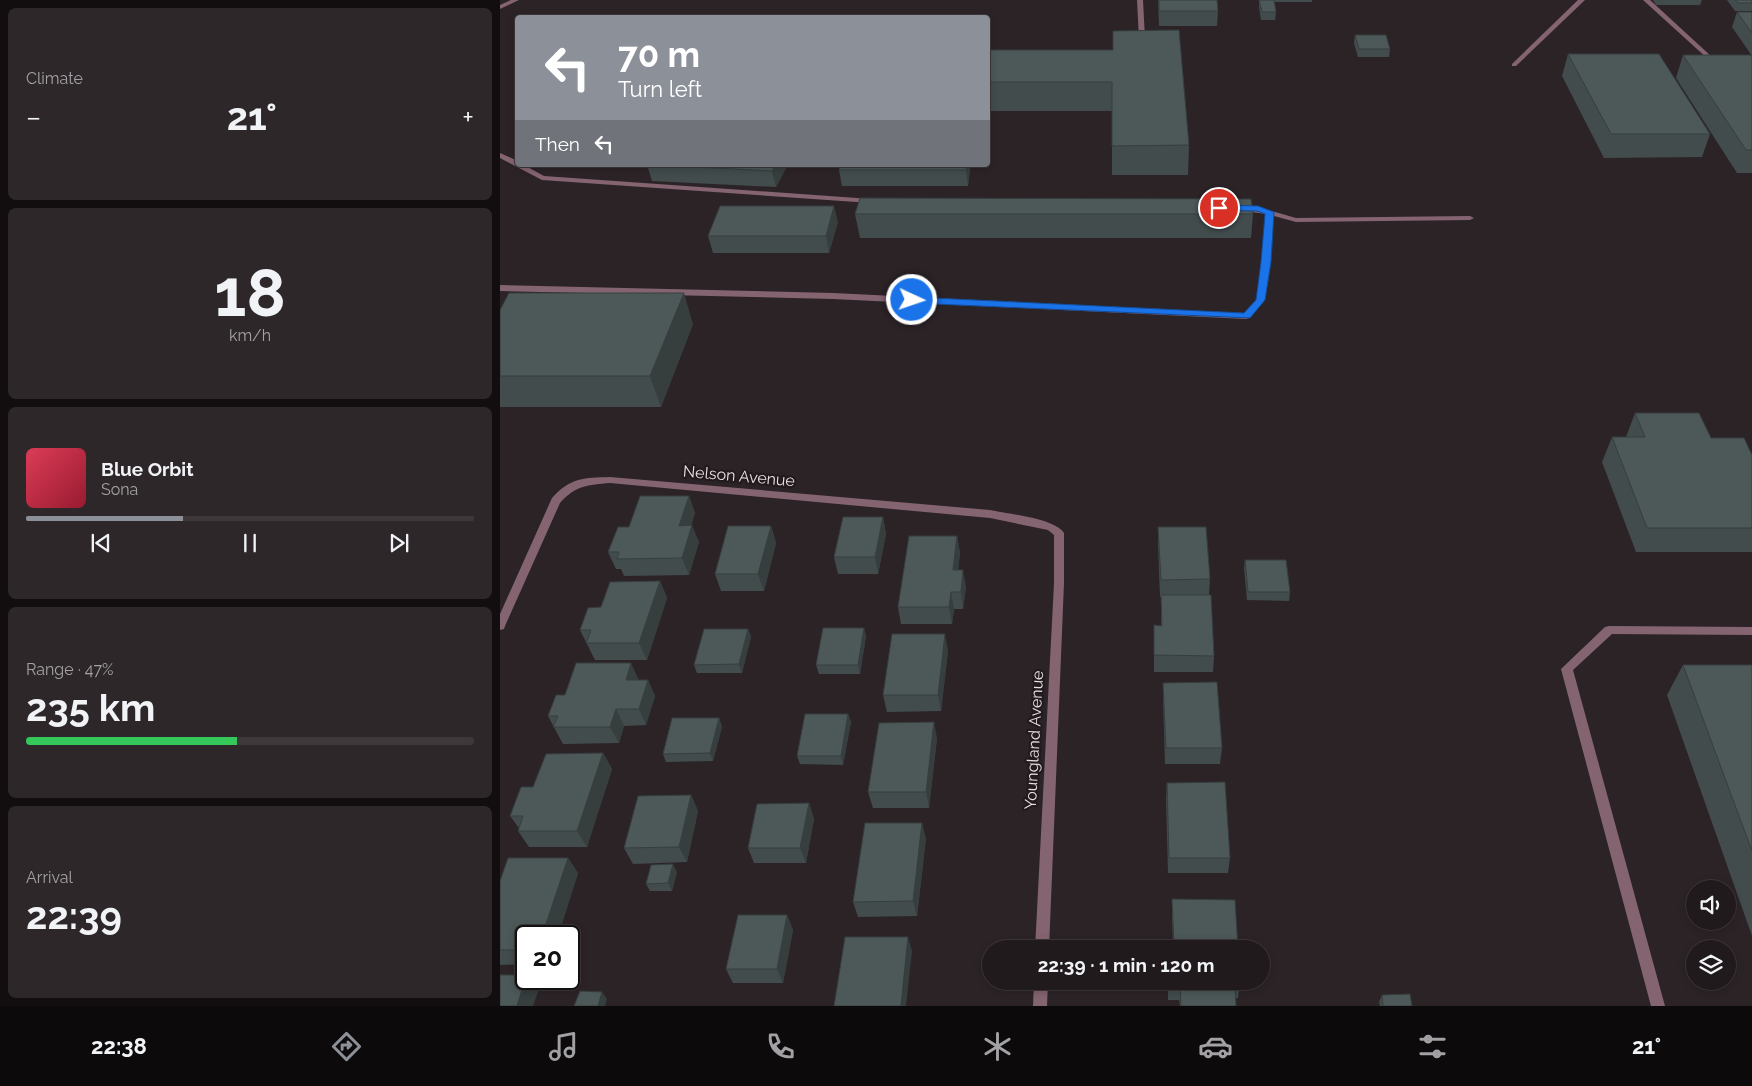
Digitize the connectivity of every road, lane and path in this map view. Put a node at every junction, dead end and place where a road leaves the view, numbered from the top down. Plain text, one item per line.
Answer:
1 (516, 0) edge
2 (1140, 0) edge
3 (1582, 0) edge
4 (1646, 0) edge
5 (500, 7) edge
6 (1142, 39) edge
7 (1710, 58) edge
8 (1514, 65) dead end
9 (500, 155) edge
10 (515, 163) edge
11 (522, 167) edge
12 (885, 201) edge
13 (1228, 208) edge
14 (1270, 212) junction
15 (1470, 218) dead end
16 (500, 288) edge
17 (1059, 533) joint
18 (500, 626) edge
19 (1752, 631) edge
20 (1042, 940) edge
21 (1041, 990) edge
22 (1040, 1006) edge
23 (1658, 1006) edge

1 - 5 street
2 - 6 street
3 - 8 street
4 - 7 street
9 - 10 street
11 - 12 street
13 - 14 street
14 - 15 street
14 - 16 street
17 - 18 street, Nelson Avenue
17 - 20 street, Youngland Avenue
19 - 23 street
21 - 22 street

